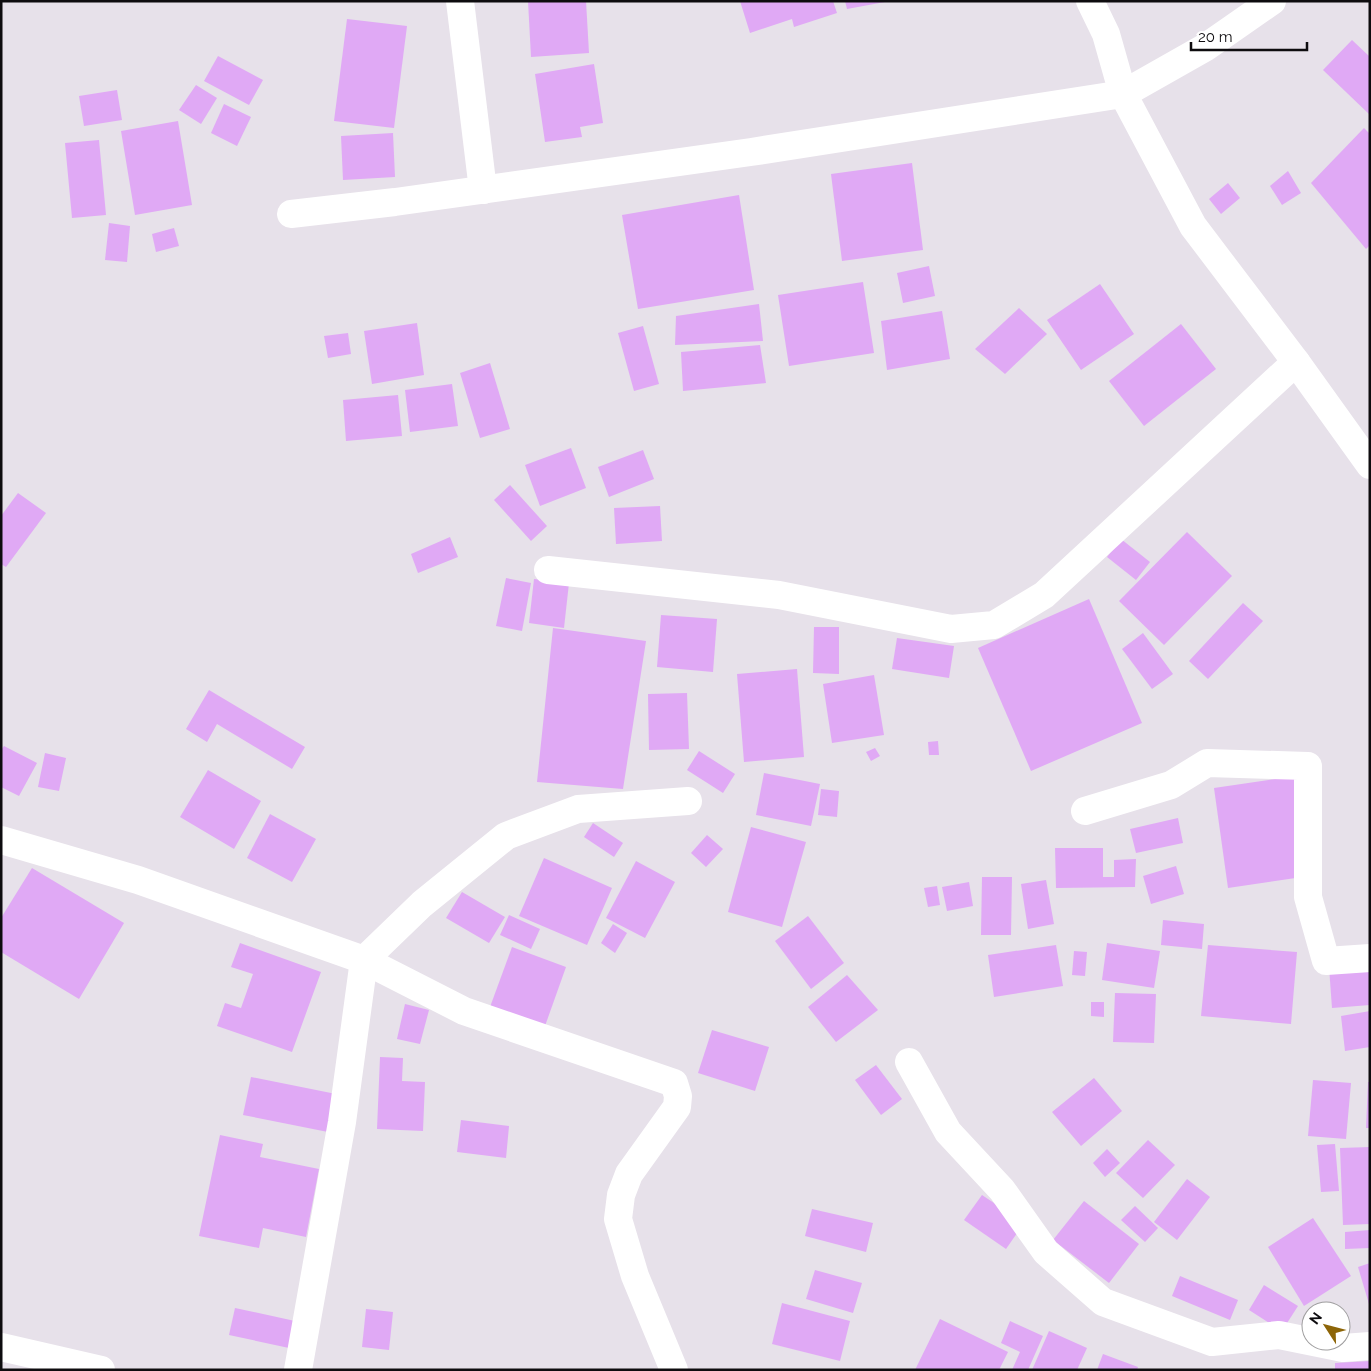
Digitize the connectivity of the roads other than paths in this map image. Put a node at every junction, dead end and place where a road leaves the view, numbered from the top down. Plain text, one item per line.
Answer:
1 (460, 1) edge
2 (1090, 1) edge
3 (1272, 1) edge
4 (1123, 94) junction
5 (483, 190) junction
6 (292, 214) dead end
7 (1296, 362) junction
8 (1370, 464) edge
9 (548, 570) dead end
10 (688, 801) dead end
11 (1085, 812) dead end
12 (1, 840) edge
13 (1370, 958) edge
14 (364, 960) junction
15 (910, 1062) dead end
16 (1370, 1346) edge
17 (1, 1347) edge
18 (101, 1370) edge
19 (298, 1370) edge
20 (674, 1370) edge

1 - 5 street
2 - 4 street
3 - 4 street
4 - 5 street
4 - 7 street
5 - 6 street
7 - 8 street
7 - 9 street
10 - 14 street
11 - 13 street
12 - 14 street
14 - 19 street
14 - 20 street
15 - 16 street
17 - 18 street

